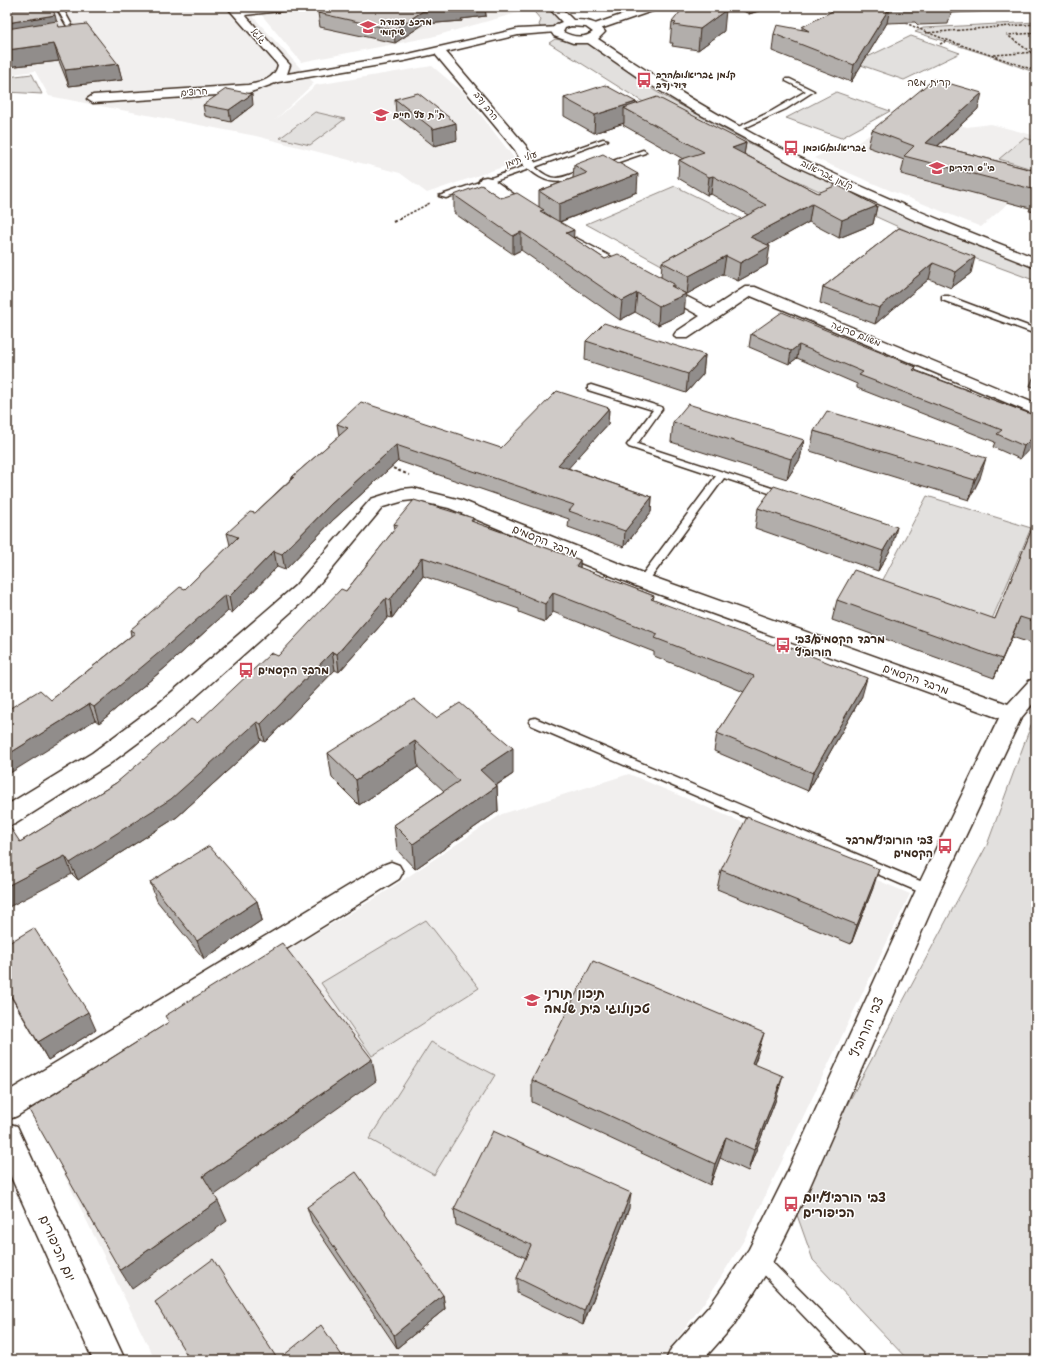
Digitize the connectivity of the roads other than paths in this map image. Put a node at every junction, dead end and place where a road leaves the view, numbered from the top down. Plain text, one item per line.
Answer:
1 (59, 7) edge
2 (289, 7) edge
3 (554, 7) edge
4 (654, 7) edge
5 (235, 10) edge
6 (570, 24) junction
7 (557, 29) junction
8 (592, 33) junction
9 (54, 35) edge
10 (438, 50) junction
11 (276, 79) junction
12 (788, 80) dead end
13 (93, 100) dead end
14 (736, 130) junction
15 (605, 140) dead end
16 (643, 152) dead end
17 (530, 166) junction
18 (486, 181) junction
19 (443, 196) road end
20 (540, 219) edge
21 (566, 235) edge
22 (1036, 262) edge
23 (945, 298) dead end
24 (712, 316) junction
25 (1036, 332) edge
26 (682, 335) dead end
27 (591, 388) dead end
28 (1036, 410) edge
29 (722, 474) junction
30 (795, 498) edge
31 (643, 581) junction
32 (1036, 686) edge
33 (1012, 714) junction
34 (535, 722) dead end
35 (7, 817) edge
36 (391, 872) dead end
37 (928, 890) junction
38 (7, 1107) edge
39 (7, 1136) edge
40 (760, 1259) junction
41 (109, 1360) edge
42 (682, 1360) edge
43 (857, 1360) edge

1 - 9 lane
2 - 5 street
3 - 6 street
4 - 8 street
5 - 11 street, גלגל
6 - 7 street
6 - 8 street
7 - 8 street
7 - 10 street, חרוצים
8 - 14 street, קלמן גבריאלוב
10 - 11 street, חרוצים
10 - 17 street, הרב נדב
11 - 13 street, חרוצים
12 - 14 lane
14 - 22 street, קלמן גבריאלוב
15 - 17 lane, עולי תימן
16 - 17 lane
17 - 18 lane, עולי תימן
18 - 19 lane, עולי תימן
18 - 20 street
21 - 24 street
23 - 25 lane
24 - 26 street, משולם סרנגה
24 - 28 street, משולם סרנגה
27 - 29 lane
29 - 30 lane
29 - 31 lane
31 - 33 street, מרבד הקסמים
31 - 35 street, מרבד הקסמים
32 - 33 street, צבי הורוביץ
33 - 37 street, צבי הורוביץ
34 - 37 lane
36 - 38 street
37 - 40 street, צבי הורוביץ
39 - 41 street, יום הכיפורים
40 - 42 street, צבי הורוביץ
40 - 43 lane

